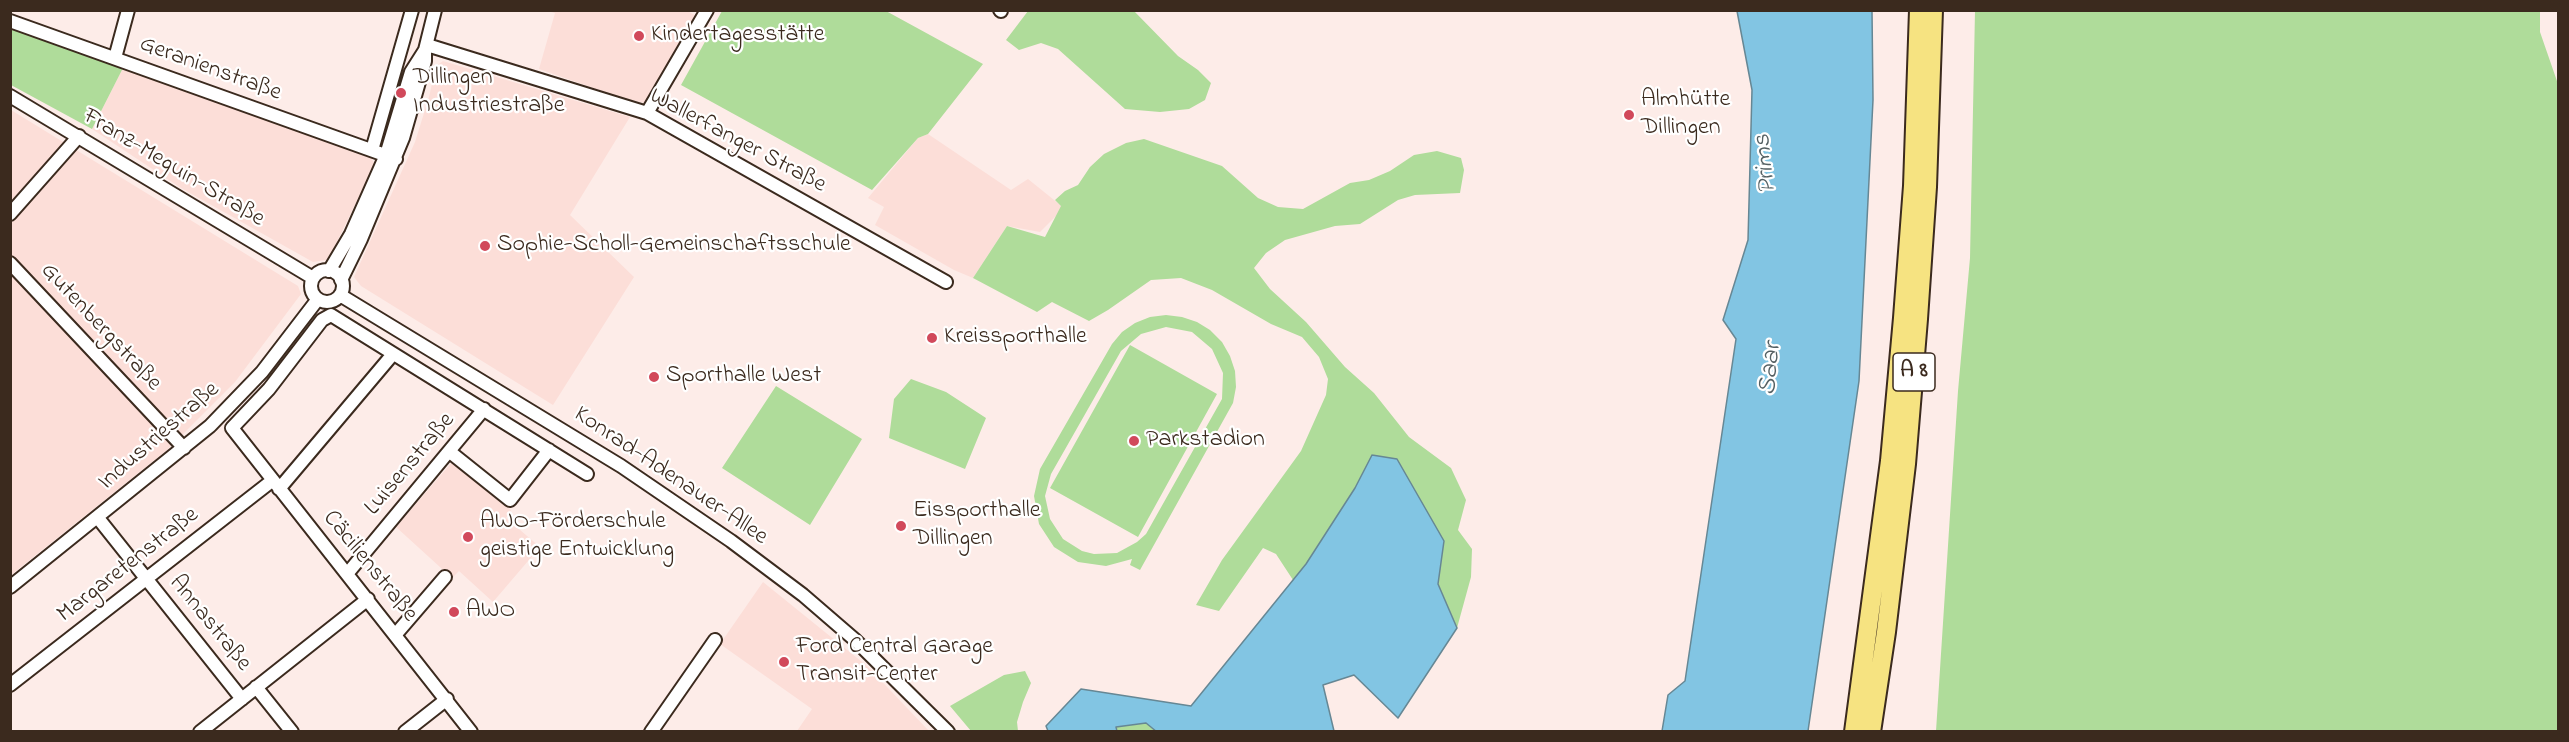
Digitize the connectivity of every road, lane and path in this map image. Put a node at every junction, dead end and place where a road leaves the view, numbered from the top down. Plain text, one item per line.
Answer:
1 (128, 10) edge
2 (412, 10) edge
3 (435, 10) edge
4 (707, 10) edge
5 (1919, 10) edge
6 (1933, 10) edge
7 (10, 21) edge
8 (426, 47) junction
9 (115, 58) junction
10 (10, 96) edge
11 (647, 113) junction
12 (79, 136) junction
13 (372, 150) junction
14 (391, 157) junction
15 (10, 214) edge
16 (10, 263) edge
17 (329, 271) junction
18 (313, 278) junction
19 (341, 280) junction
20 (946, 282) dead end
21 (340, 295) junction
22 (318, 299) junction
23 (393, 354) junction
24 (484, 409) junction
25 (184, 448) junction
26 (549, 450) junction
27 (450, 452) junction
28 (587, 474) dead end
29 (276, 484) junction
30 (98, 518) junction
31 (347, 574) junction
32 (445, 577) dead end
33 (146, 579) junction
34 (10, 587) edge
35 (368, 599) junction
36 (396, 634) junction
37 (715, 640) dead end
38 (10, 685) edge
39 (256, 687) junction
40 (242, 699) junction
41 (447, 699) junction
42 (204, 731) edge
43 (292, 732) edge
44 (405, 732) edge
45 (471, 732) edge
46 (651, 732) edge
47 (948, 732) edge
48 (1854, 732) edge
49 (1871, 732) edge

1 - 9 street
2 - 13 street
3 - 8 street
4 - 11 street
5 - 48 highway, A 8
6 - 49 highway, A 8
7 - 9 street, Geranienstraße
8 - 11 street, Wallerfanger Straße
8 - 14 street
9 - 13 street, Geranienstraße
10 - 12 street, Franz-Meguin-Straße
11 - 20 street, Wallerfanger Straße
12 - 15 street
12 - 18 street, Franz-Meguin-Straße
13 - 14 street, Geranienstraße
14 - 17 street
14 - 19 street
16 - 25 street, Gutenbergstraße
17 - 18 street
17 - 19 street
18 - 22 street
19 - 21 street
21 - 22 street
21 - 47 street, Konrad-Adenauer-Allee
22 - 25 street, Industriestraße
23 - 24 street
23 - 29 street, Margaretenstraße
23 - 29 street, Cäcilienstraße
24 - 26 street
24 - 27 street, Luisenstraße
25 - 30 street, Industriestraße
26 - 27 street
26 - 28 street
27 - 31 street, Luisenstraße
29 - 31 street, Cäcilienstraße
29 - 33 street, Margaretenstraße
30 - 33 street, Annastraße
30 - 34 street, Industriestraße
31 - 35 street, Cäcilienstraße
32 - 36 street
33 - 38 street, Margaretenstraße
33 - 40 street, Annastraße
35 - 36 street, Cäcilienstraße
35 - 39 street
36 - 41 street, Cäcilienstraße
37 - 46 street
39 - 40 street
39 - 43 street, Annastraße
40 - 42 street
41 - 44 street
41 - 45 street, Cäcilienstraße

